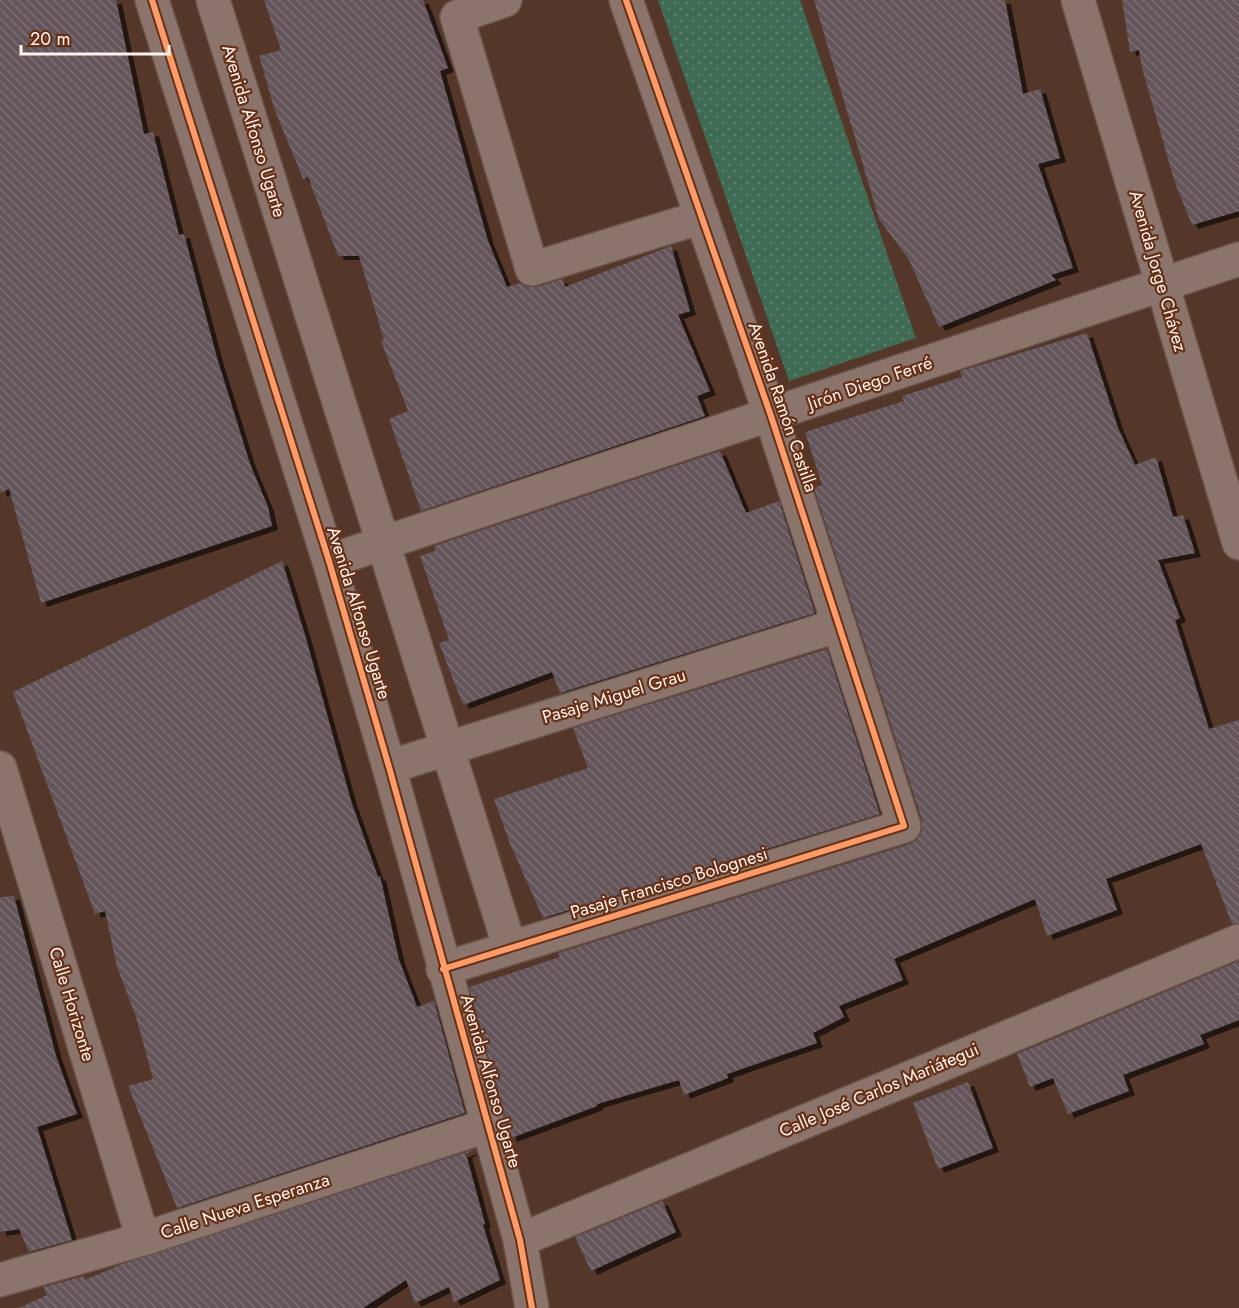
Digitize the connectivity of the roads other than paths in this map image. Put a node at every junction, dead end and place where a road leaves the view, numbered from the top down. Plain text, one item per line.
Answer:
1 (152, 0) edge
2 (213, 0) edge
3 (505, 0) edge
4 (626, 0) edge
5 (1078, 0) edge
6 (702, 217) junction
7 (1239, 259) edge
8 (1162, 284) junction
9 (771, 416) junction
10 (382, 543) junction
11 (1239, 543) edge
12 (329, 561) junction
13 (839, 625) junction
14 (447, 748) junction
15 (389, 767) junction
16 (0, 768) edge
17 (904, 826) joint
18 (1239, 941) edge
19 (510, 948) junction
20 (443, 969) junction
21 (489, 1125) junction
22 (143, 1239) junction
23 (520, 1240) junction
24 (0, 1280) edge
25 (532, 1308) edge

1 - 12 street, Avenida Alfonso Ugarte
2 - 10 street, Avenida Alfonso Ugarte
3 - 6 street
4 - 6 street, Avenida Ramón Castilla
5 - 8 street, Avenida Jorge Chávez
6 - 9 street, Avenida Ramón Castilla
7 - 8 street, Jirón Diego Ferré
8 - 9 street, Jirón Diego Ferré
8 - 11 street, Avenida Jorge Chávez
9 - 10 street, Jirón Diego Ferré
9 - 13 street, Avenida Ramón Castilla
10 - 12 street, Jirón Diego Ferré
10 - 14 street, Avenida Alfonso Ugarte
12 - 15 street, Avenida Alfonso Ugarte
13 - 14 street, Pasaje Miguel Grau
13 - 17 street, Avenida Ramón Castilla
14 - 15 street, Pasaje Miguel Grau
14 - 19 street, Avenida Alfonso Ugarte
15 - 20 street, Avenida Alfonso Ugarte
16 - 22 street, Calle Horizonte
17 - 19 street, Pasaje Francisco Bolognesi
18 - 23 street, Calle José Carlos Mariátegui
19 - 20 street, Pasaje Francisco Bolognesi
20 - 21 street, Avenida Alfonso Ugarte
21 - 22 street, Calle Nueva Esperanza
21 - 23 street, Avenida Alfonso Ugarte
22 - 24 street, Calle Nueva Esperanza
23 - 25 street, Avenida Alfonso Ugarte

